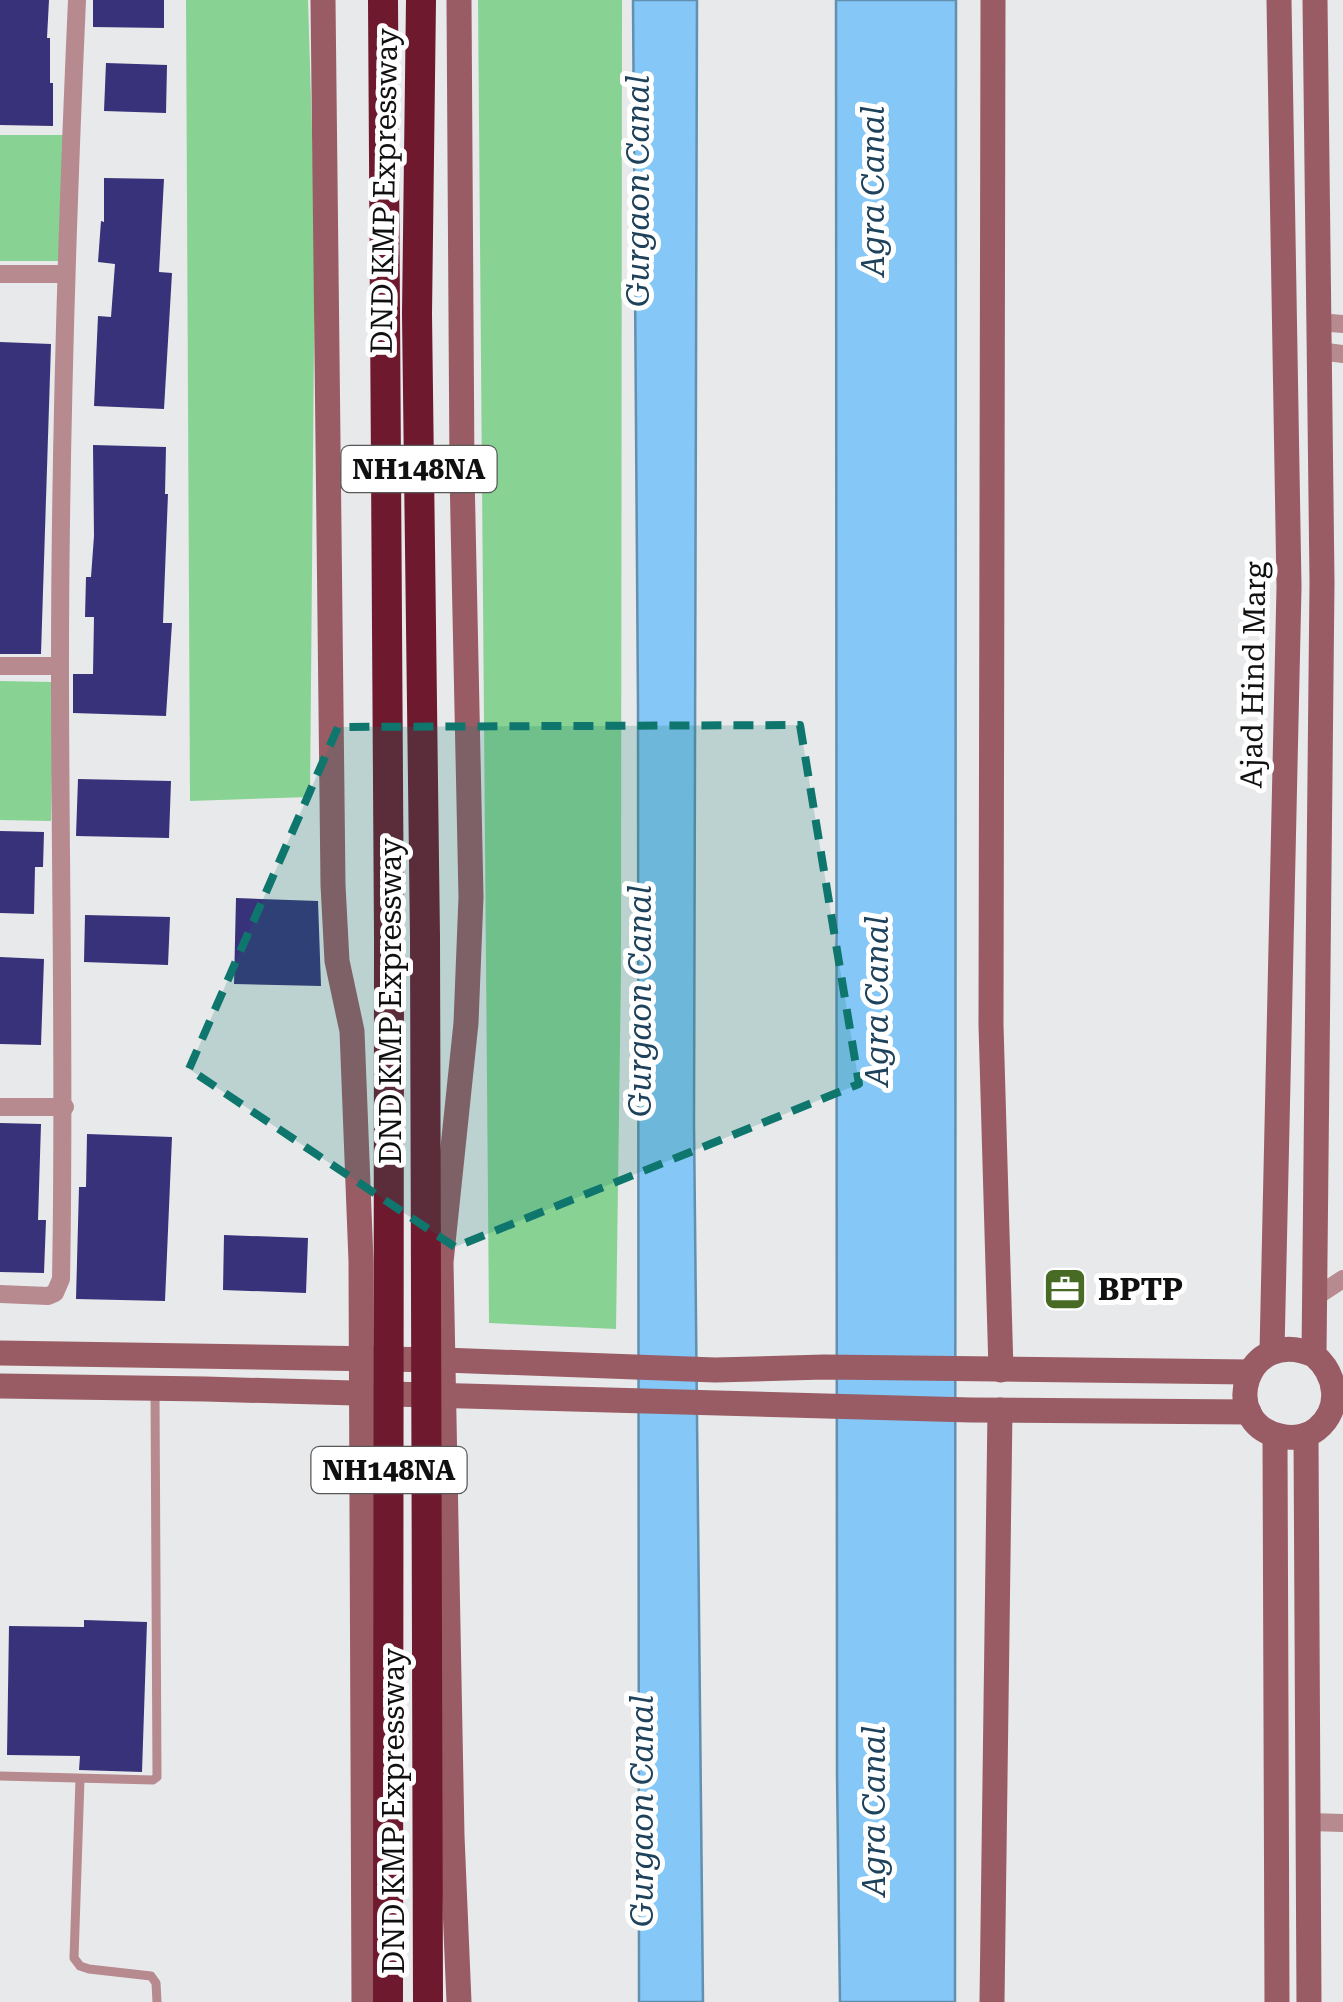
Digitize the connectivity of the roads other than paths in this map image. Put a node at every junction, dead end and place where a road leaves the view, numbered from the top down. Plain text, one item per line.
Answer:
1 (76, 0) edge
2 (323, 0) edge
3 (382, 0) edge
4 (421, 0) edge
5 (459, 0) edge
6 (993, 0) edge
7 (1279, 0) edge
8 (1316, 0) edge
9 (0, 274) edge
10 (65, 274) junction
11 (1331, 323) edge
12 (1331, 352) edge
13 (0, 666) edge
14 (60, 666) junction
15 (0, 1107) edge
16 (65, 1107) junction
17 (1277, 1114) junction
18 (1315, 1115) junction
19 (1343, 1280) edge
20 (0, 1294) edge
21 (1314, 1298) junction
22 (1272, 1351) junction
23 (0, 1353) edge
24 (1314, 1355) junction
25 (359, 1360) junction
26 (444, 1360) junction
27 (770, 1368) junction
28 (1001, 1370) junction
29 (1250, 1372) junction
30 (1337, 1378) edge
31 (0, 1386) edge
32 (155, 1388) junction
33 (360, 1394) junction
34 (446, 1397) junction
35 (769, 1405) junction
36 (1000, 1410) junction
37 (1249, 1412) junction
38 (1323, 1431) edge
39 (1275, 1436) junction
40 (0, 1776) edge
41 (80, 1779) junction
42 (1310, 1822) junction
43 (1343, 1824) edge
44 (158, 2002) edge
45 (364, 2002) edge
46 (388, 2002) edge
47 (428, 2002) edge
48 (460, 2002) edge
49 (992, 2002) edge
50 (1277, 2002) edge
51 (1309, 2002) edge

1 - 10 street
2 - 25 street
3 - 46 highway, DND KMP Expressway / NH148NA, bridge
4 - 47 highway, DND KMP Expressway / NH148NA, bridge
5 - 26 street
6 - 28 street
7 - 17 street, Ajad Hind Marg
8 - 11 street
9 - 10 street
10 - 14 street
11 - 12 street
12 - 18 street
13 - 14 street
14 - 16 street
15 - 16 street
16 - 20 street
17 - 18 street
17 - 22 street, Ajad Hind Marg
18 - 21 street
19 - 21 street
21 - 24 street
22 - 24 street
22 - 29 street
23 - 25 street
24 - 30 street
25 - 26 street
25 - 33 street
26 - 27 street
26 - 34 street
27 - 28 street
27 - 35 street
28 - 29 street
29 - 37 street
30 - 38 street
31 - 32 street
32 - 33 street
32 - 41 lane
33 - 34 street
33 - 45 street
34 - 35 street
34 - 48 street
35 - 36 street
36 - 37 street
36 - 49 street
37 - 39 street
38 - 39 street
38 - 42 street
39 - 50 street
40 - 41 lane
41 - 44 lane
42 - 43 street
42 - 51 street

